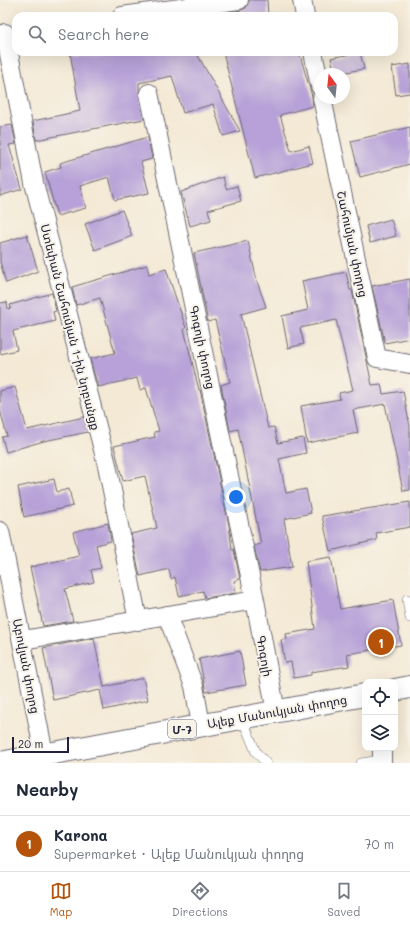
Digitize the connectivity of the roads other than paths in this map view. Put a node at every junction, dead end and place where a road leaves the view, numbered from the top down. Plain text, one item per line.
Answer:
1 (239, 0) edge
2 (302, 0) edge
3 (128, 10) edge
4 (304, 12) edge
5 (7, 32) edge
6 (314, 56) edge
7 (316, 68) edge
8 (149, 93) dead end
9 (323, 104) edge
10 (410, 364) edge
11 (0, 531) edge
12 (407, 599) dead end
13 (255, 600) junction
14 (167, 615) junction
15 (410, 618) edge
16 (138, 620) junction
17 (23, 640) junction
18 (410, 687) edge
19 (398, 689) edge
20 (362, 696) edge
21 (276, 712) junction
22 (242, 718) junction
23 (201, 726) junction
24 (381, 757) edge
25 (31, 758) edge
26 (0, 763) edge
27 (266, 763) edge
28 (361, 763) edge

1 - 3 street
2 - 4 street
5 - 16 street, Ստեփան Շահումյան 1-ին նրբանցք
6 - 7 street
8 - 13 street, Գոգոլի փողոց
9 - 10 street, Շահումյան փողոց
11 - 17 street, Աբովյան փողոց
12 - 15 lane
13 - 14 street
13 - 21 street, Գոգոլի
14 - 16 street
14 - 23 street
16 - 17 street
17 - 25 street, Աբովյան փողոց
18 - 19 main road
20 - 21 main road, Ալեք Մանուկյան փողոց / Մ-7
21 - 22 main road, Ալեք Մանուկյան փողոց / Մ-7
22 - 23 main road, Ալեք Մանուկյան փողոց / Մ-7
22 - 27 lane
23 - 25 main road, Ալեք Մանուկյան փողոց / Մ-7
24 - 28 lane
25 - 26 main road, Ալեք Մանուկյան փողոց / Մ-7

